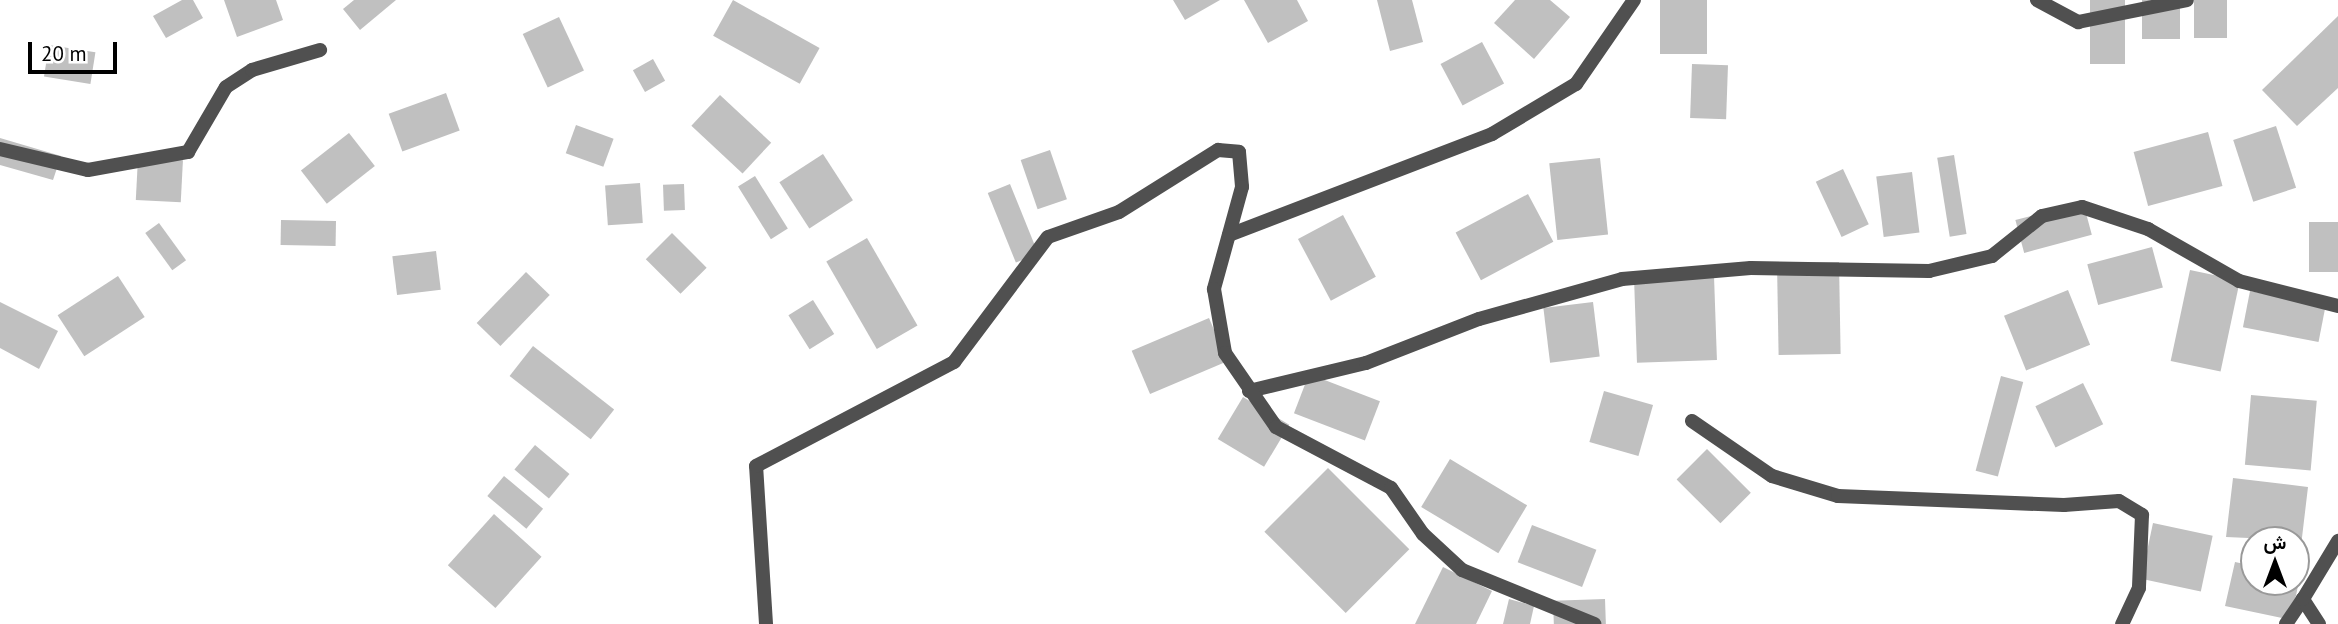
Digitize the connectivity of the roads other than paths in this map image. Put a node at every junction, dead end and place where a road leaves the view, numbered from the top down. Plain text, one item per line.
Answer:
1 (1634, 0) edge
2 (2037, 0) edge
3 (2187, 0) edge
4 (320, 50) dead end
5 (0, 149) edge
6 (1229, 235) junction
7 (2338, 306) edge
8 (1249, 391) junction
9 (1692, 421) dead end
10 (2338, 541) edge
11 (2303, 599) junction
12 (766, 624) edge
13 (1594, 624) edge
14 (2122, 624) edge
15 (2286, 624) edge
16 (2319, 624) edge

1 - 6 street
2 - 3 street
4 - 5 street
6 - 8 street
6 - 12 street
7 - 8 street
8 - 13 street
9 - 14 street
10 - 11 street
11 - 15 street
11 - 16 street

